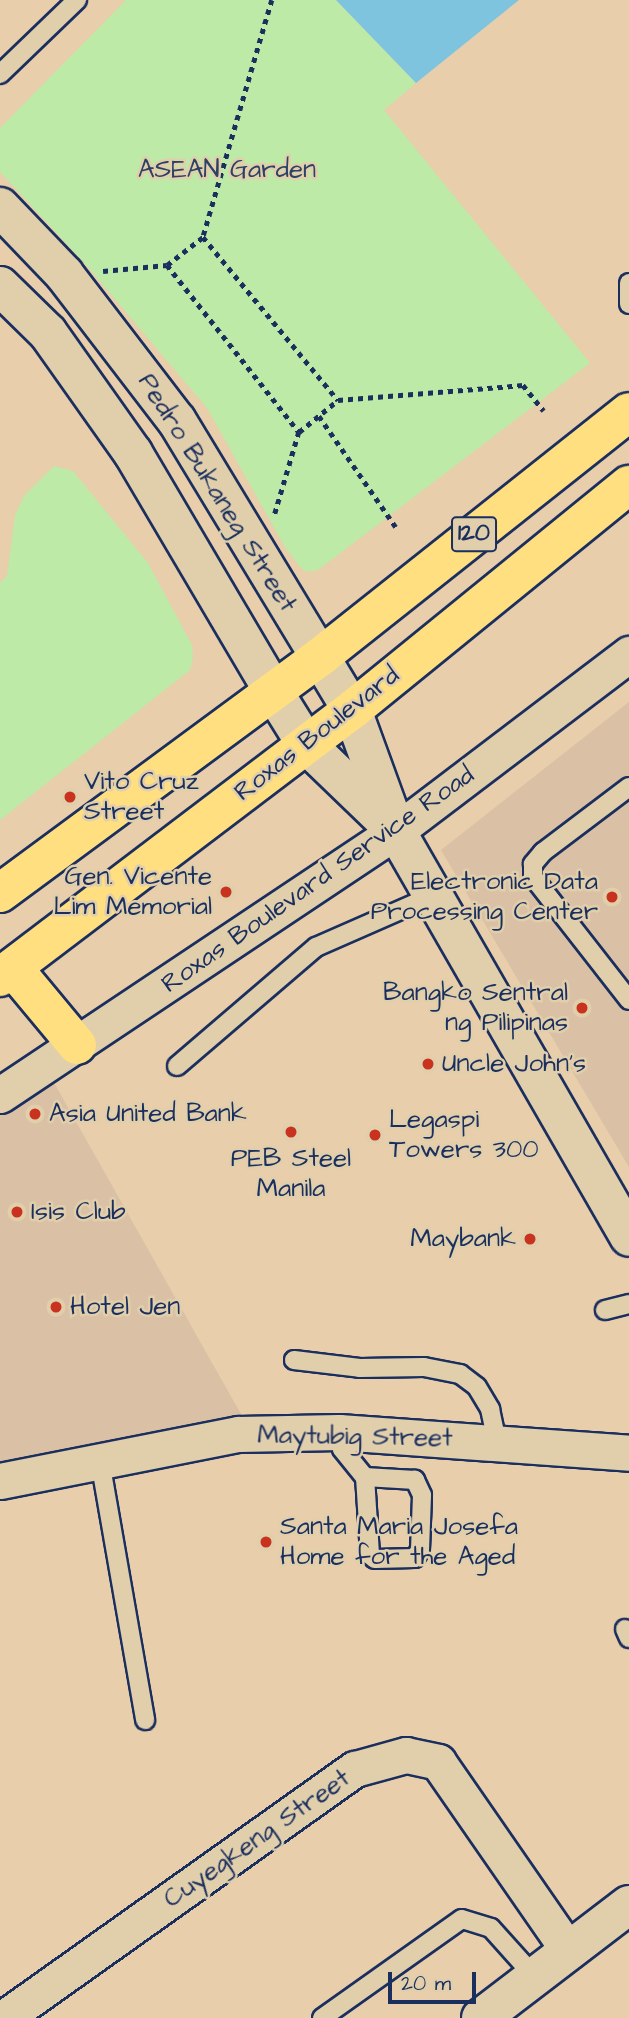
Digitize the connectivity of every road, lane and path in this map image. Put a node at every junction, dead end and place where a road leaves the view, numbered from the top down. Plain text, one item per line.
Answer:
1 (77, 0) edge
2 (272, 0) edge
3 (2, 69) edge
4 (0, 207) edge
5 (203, 237) junction
6 (167, 265) junction
7 (64, 274) junction
8 (629, 283) edge
9 (0, 286) edge
10 (629, 304) edge
11 (338, 400) junction
12 (544, 411) dead end
13 (629, 412) edge
14 (319, 416) junction
15 (299, 432) junction
16 (629, 485) edge
17 (396, 527) dead end
18 (262, 562) junction
19 (629, 654) edge
20 (320, 657) junction
21 (272, 691) junction
22 (352, 710) junction
23 (306, 744) junction
24 (629, 787) edge
25 (396, 831) junction
26 (0, 893) edge
27 (432, 897) junction
28 (7, 973) edge
29 (629, 1000) edge
30 (77, 1045) junction
31 (177, 1066) dead end
32 (0, 1095) edge
33 (629, 1237) edge
34 (629, 1304) edge
35 (605, 1310) dead end
36 (294, 1360) dead end
37 (339, 1432) junction
38 (497, 1441) junction
39 (629, 1453) edge
40 (100, 1461) junction
41 (365, 1477) junction
42 (0, 1481) edge
43 (145, 1720) dead end
44 (629, 1905) edge
45 (569, 1951) junction
46 (535, 1977) junction
47 (4, 2018) edge
48 (322, 2018) edge
49 (481, 2018) edge

1 - 3 lane
2 - 5 path
4 - 7 main road, Pedro Bukaneg Street
5 - 6 path
5 - 11 path
6 - 7 path
6 - 15 path
7 - 18 main road, Pedro Bukaneg Street
8 - 10 lane
9 - 21 main road, Pedro Bukaneg Street
11 - 12 path
11 - 14 path
13 - 20 highway, 120
14 - 15 path
14 - 17 path
15 - 18 path
16 - 22 highway, Roxas Boulevard / 120
18 - 20 main road, Pedro Bukaneg Street
19 - 25 street, Roxas Boulevard Service Road
20 - 21 highway, 120
20 - 22 main road, Pedro Bukaneg Street
21 - 23 main road, Pedro Bukaneg Street
21 - 26 highway, 120
22 - 23 highway, Roxas Boulevard / 120
22 - 25 main road, Pedro Bukaneg Street
23 - 25 main road, Pedro Bukaneg Street
23 - 28 highway, Roxas Boulevard / 120
24 - 29 lane
25 - 27 main road
25 - 30 street, Roxas Boulevard Service Road
27 - 31 lane
27 - 33 main road
28 - 30 highway
30 - 32 street, Roxas Boulevard Service Road
34 - 35 lane
36 - 38 lane
37 - 38 street, Maytubig Street
37 - 40 street, Maytubig Street
37 - 41 lane
38 - 39 street, Maytubig Street
40 - 42 street, Maytubig Street
40 - 43 lane
41 - 41 lane
44 - 45 main road
45 - 46 main road
45 - 47 street, Cuyegkeng Street
46 - 48 lane
46 - 49 main road

